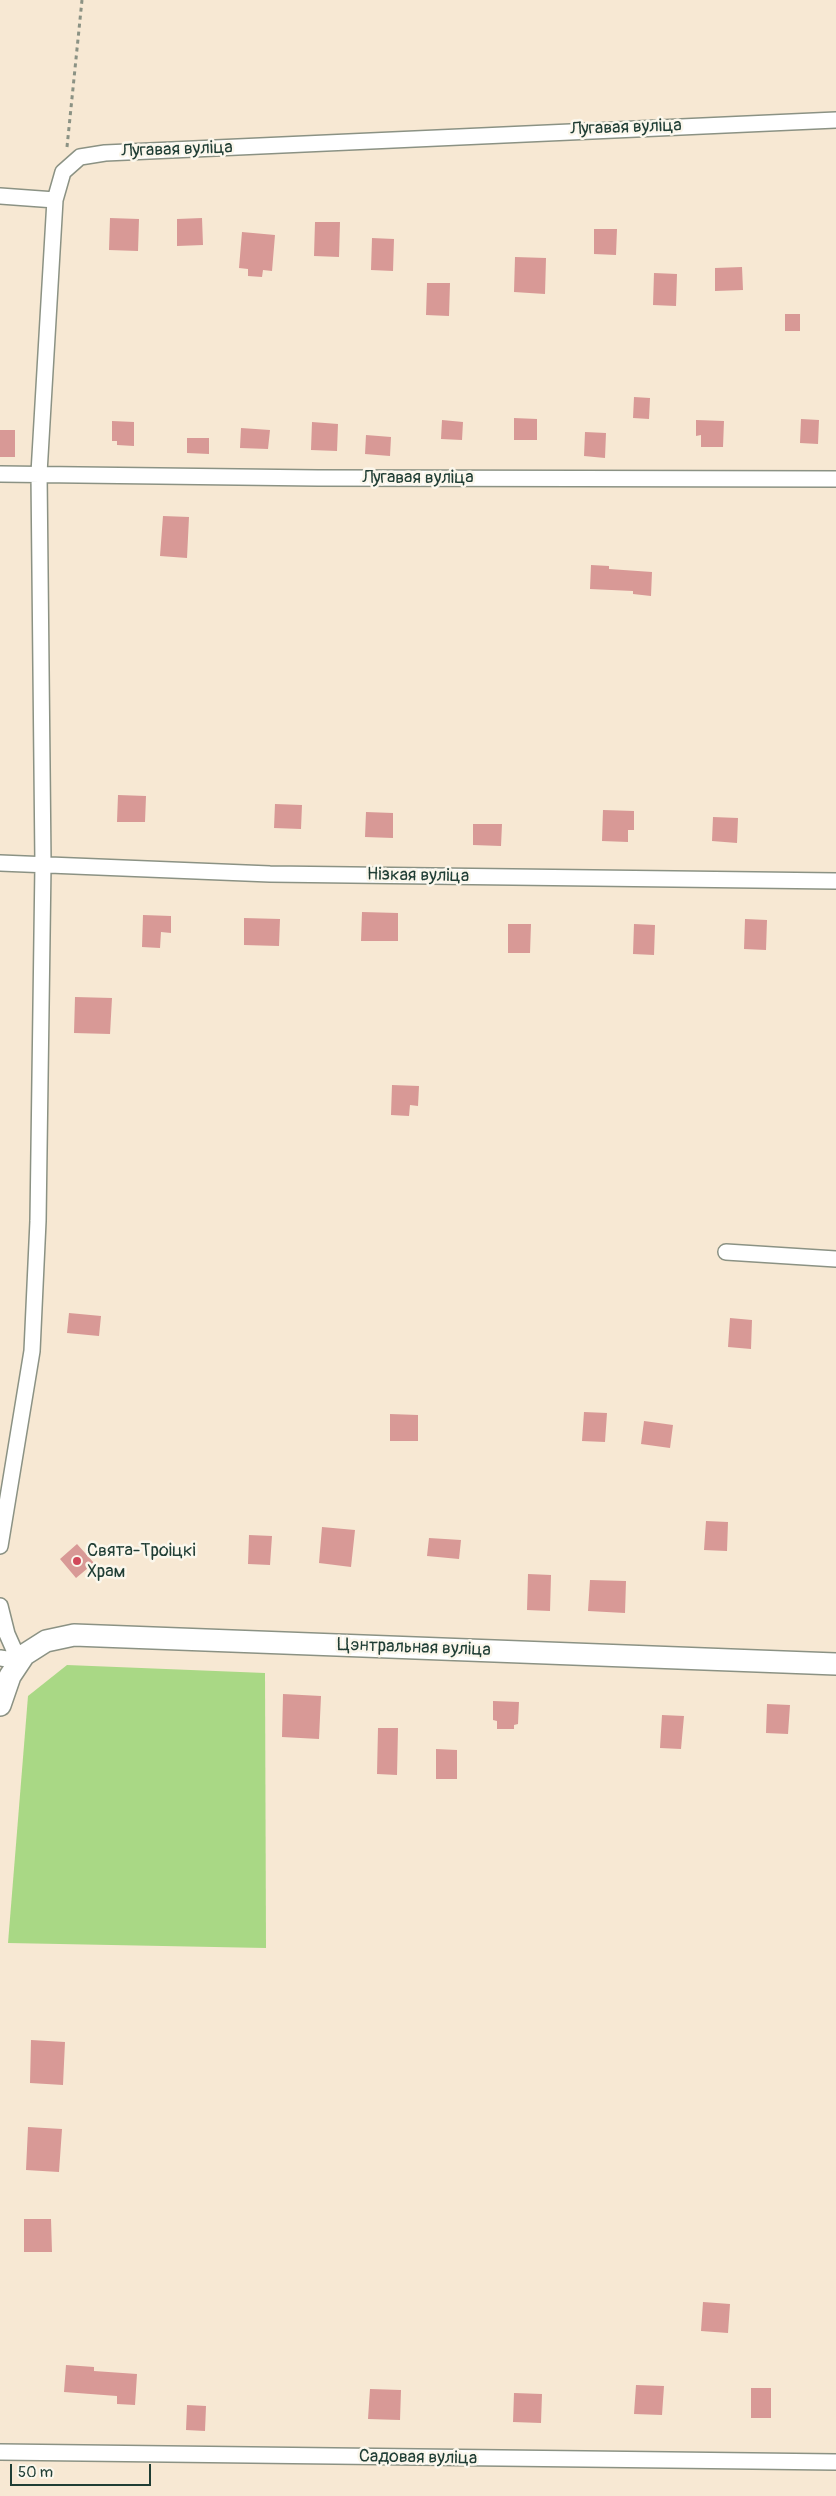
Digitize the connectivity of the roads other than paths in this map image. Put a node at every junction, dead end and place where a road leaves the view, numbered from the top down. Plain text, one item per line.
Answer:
1 (836, 120) edge
2 (0, 196) edge
3 (55, 200) junction
4 (39, 473) junction
5 (0, 474) edge
6 (836, 479) edge
7 (0, 863) edge
8 (43, 864) junction
9 (836, 881) edge
10 (726, 1252) dead end
11 (836, 1259) edge
12 (0, 1546) edge
13 (0, 1606) edge
14 (10, 1660) edge
15 (836, 1664) edge
16 (0, 1705) edge
17 (0, 2452) edge
18 (836, 2462) edge

1 - 3 street, Лугавая вуліца
2 - 3 street
3 - 4 street
4 - 5 street, Лугавая вуліца
4 - 6 street, Лугавая вуліца
4 - 8 street
7 - 8 street, Нізкая вуліца
8 - 9 street, Нізкая вуліца
8 - 12 street
10 - 11 street
13 - 14 street
14 - 15 main road, Цэнтральная вуліца
14 - 16 main road
17 - 18 street, Садовая вуліца

